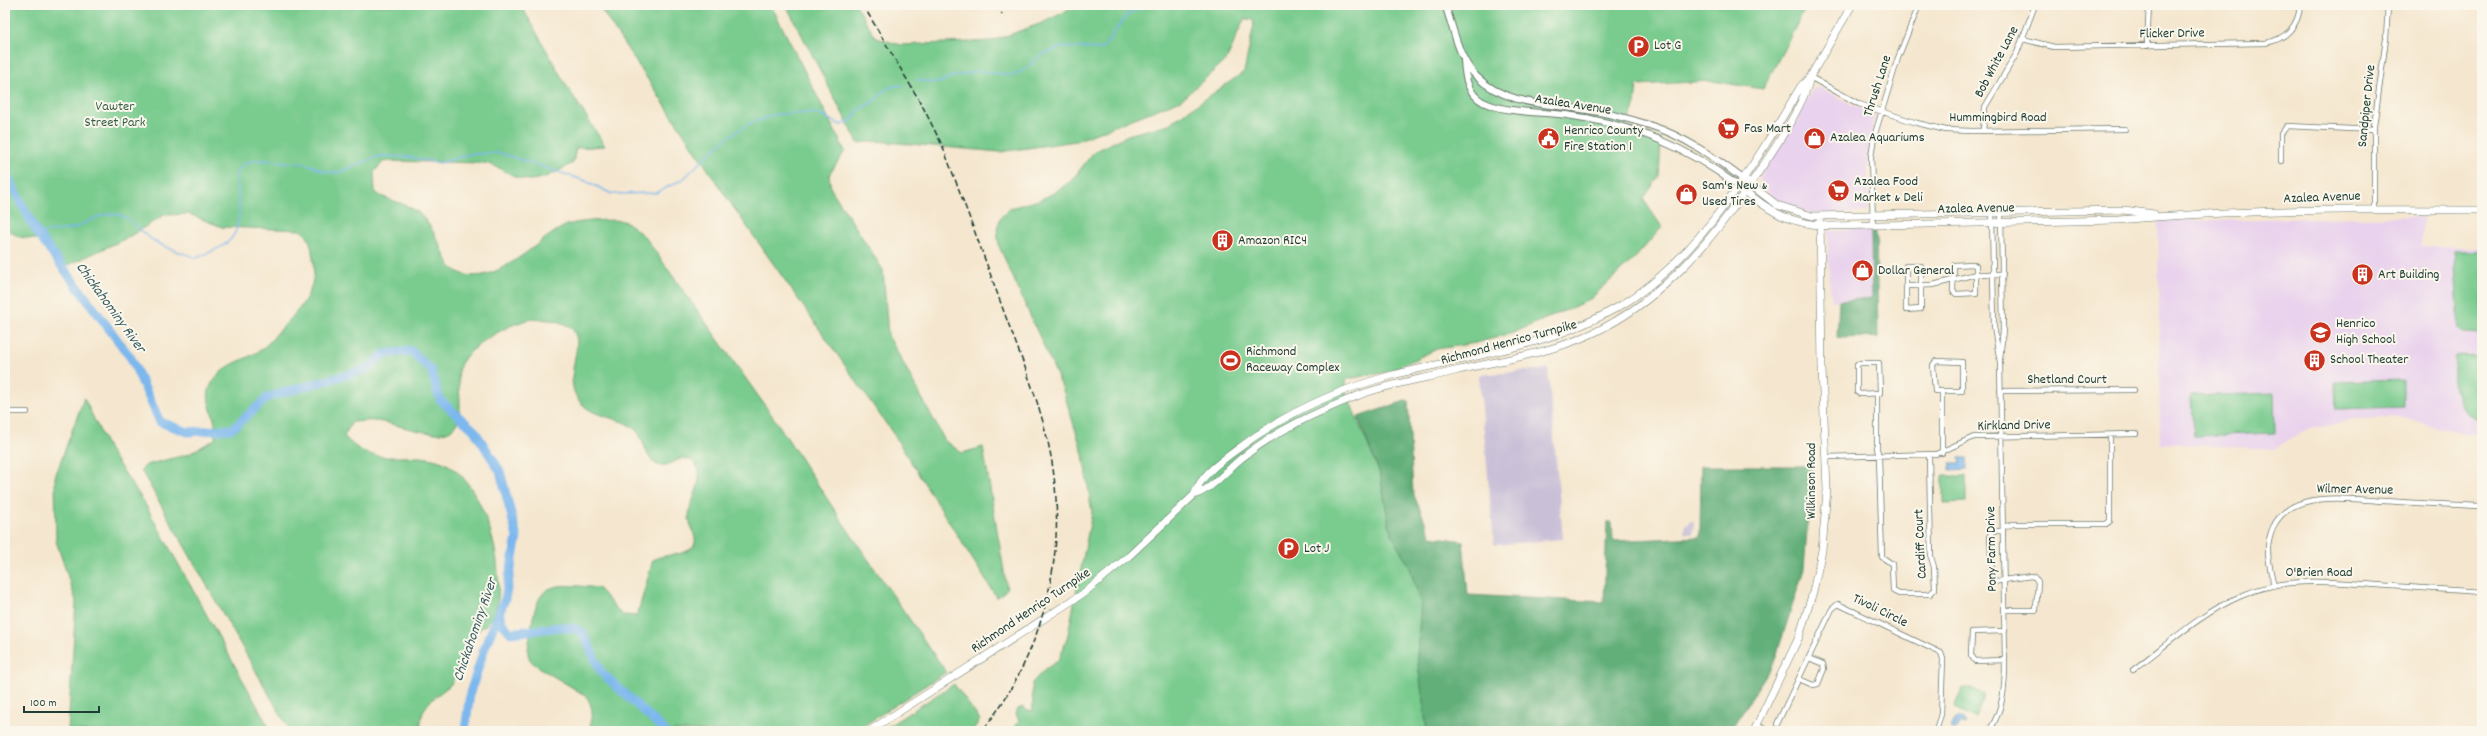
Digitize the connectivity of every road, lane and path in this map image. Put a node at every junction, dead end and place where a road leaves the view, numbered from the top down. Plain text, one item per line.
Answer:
1 (1445, 5) edge
2 (1852, 5) edge
3 (1919, 5) edge
4 (2035, 5) edge
5 (2149, 5) edge
6 (2300, 5) edge
7 (2388, 5) edge
8 (2023, 39) junction
9 (2147, 46) junction
10 (1464, 60) junction
11 (1810, 77) junction
12 (1881, 112) junction
13 (2125, 128) dead end
14 (2374, 130) junction
15 (1983, 131) junction
16 (2281, 161) dead end
17 (1743, 179) junction
18 (1750, 185) junction
19 (1738, 186) junction
20 (1745, 191) junction
21 (2374, 210) junction
22 (2482, 210) edge
23 (1992, 213) junction
24 (2001, 213) junction
25 (1873, 216) junction
26 (2162, 216) junction
27 (1820, 217) junction
28 (1992, 222) junction
29 (2002, 222) junction
30 (1820, 225) junction
31 (1873, 225) junction
32 (1976, 274) junction
33 (1993, 274) junction
34 (2002, 274) junction
35 (1954, 280) junction
36 (1906, 286) junction
37 (1921, 286) junction
38 (2000, 362) junction
39 (2134, 390) dead end
40 (2000, 391) junction
41 (1942, 392) junction
42 (1877, 394) junction
43 (5, 412) edge
44 (27, 412) dead end
45 (2136, 434) dead end
46 (2110, 435) junction
47 (2001, 437) junction
48 (1942, 453) junction
49 (1929, 455) junction
50 (1879, 456) junction
51 (1825, 457) junction
52 (1194, 495) junction
53 (2482, 506) edge
54 (2003, 529) junction
55 (2004, 579) junction
56 (2274, 586) junction
57 (2482, 592) edge
58 (2005, 610) junction
59 (2005, 631) junction
60 (1809, 658) junction
61 (2006, 660) junction
62 (2133, 670) dead end
63 (1799, 679) junction
64 (1777, 724) dead end
65 (1755, 728) edge
66 (869, 731) edge
67 (1769, 731) edge
68 (1936, 731) edge
69 (1989, 731) edge

1 - 10 street, Azalea Avenue
2 - 11 main road, Richmond Henrico Turnpike
3 - 12 street, Thrush Lane
4 - 8 street, Bob White Lane
5 - 9 street
6 - 9 street, Flicker Drive
7 - 14 street, Sandpiper Drive
8 - 9 street, Flicker Drive
8 - 15 street, Bob White Lane
10 - 17 street, Azalea Avenue
10 - 19 street, Azalea Avenue
11 - 12 street, Hummingbird Road
11 - 17 main road, Richmond Henrico Turnpike
11 - 18 main road, Richmond Henrico Turnpike
12 - 15 street, Hummingbird Road
12 - 25 street, Thrush Lane
13 - 15 street, Hummingbird Road
14 - 16 street
14 - 21 street, Sandpiper Drive
17 - 18 main road, Azalea Avenue
17 - 19 main road, Richmond Henrico Turnpike
18 - 20 main road, Richmond Henrico Turnpike
18 - 27 main road, Azalea Avenue
19 - 20 main road, Azalea Avenue
19 - 52 main road, Richmond Henrico Turnpike
20 - 30 main road, Azalea Avenue
20 - 52 main road, Richmond Henrico Turnpike
21 - 22 main road, Azalea Avenue
21 - 26 main road, Azalea Avenue
23 - 24 main road, Azalea Avenue
23 - 25 main road, Azalea Avenue
23 - 28 street, Pony Farm Drive
24 - 26 main road, Azalea Avenue
24 - 29 street, Pony Farm Drive
25 - 27 main road, Azalea Avenue
25 - 31 street, Thrush Lane
26 - 29 main road, Azalea Avenue
27 - 30 main road, Wilkinson Road
28 - 29 main road, Azalea Avenue
28 - 31 main road, Azalea Avenue
28 - 33 street, Pony Farm Drive
29 - 34 street, Pony Farm Drive
30 - 31 main road, Azalea Avenue
30 - 51 main road, Wilkinson Road
32 - 33 street
32 - 35 street
32 - 35 street
32 - 35 street
33 - 34 street
33 - 38 street, Pony Farm Drive
34 - 38 street, Pony Farm Drive
35 - 37 street
36 - 37 street
36 - 37 street
36 - 37 street
38 - 40 street, Pony Farm Drive
39 - 40 street, Shetland Court
40 - 47 street, Pony Farm Drive
41 - 41 street
41 - 48 street
42 - 42 street
42 - 50 street
43 - 44 street
45 - 46 street, Kirkland Drive
46 - 47 street, Kirkland Drive
46 - 54 street
47 - 48 street, Kirkland Drive
47 - 54 street, Pony Farm Drive
48 - 49 street, Kirkland Drive
49 - 50 street, Kirkland Drive
49 - 50 street, Cardiff Court
50 - 51 street, Kirkland Drive
51 - 65 main road, Wilkinson Road
52 - 66 main road, Richmond Henrico Turnpike
53 - 56 street, Wilmer Avenue
54 - 55 street, Pony Farm Drive
54 - 55 street
55 - 58 street, Pony Farm Drive
55 - 58 street
56 - 57 street, O'Brien Road
56 - 62 street, O'Brien Road
58 - 59 street, Pony Farm Drive
59 - 61 street, Pony Farm Drive
59 - 61 street
60 - 63 street, Tivoli Circle
60 - 63 street
60 - 68 street, Tivoli Circle
61 - 69 street, Pony Farm Drive
63 - 64 street, Tivoli Circle
65 - 67 street

